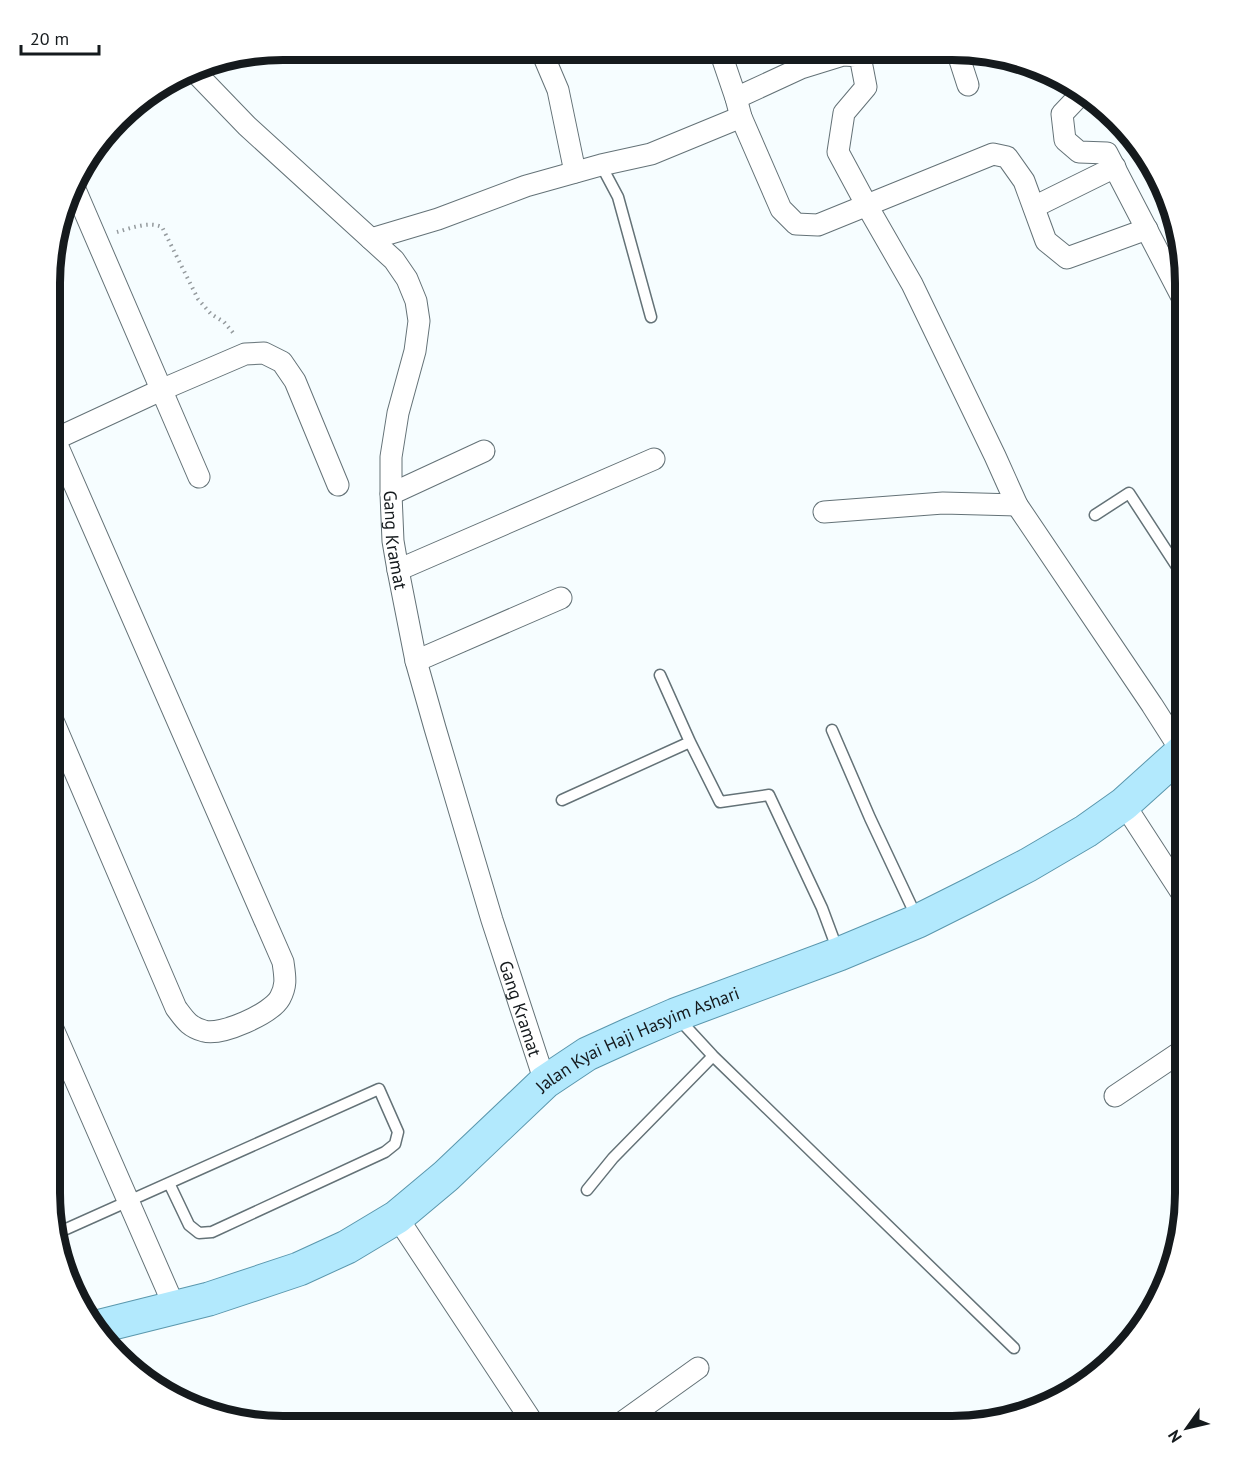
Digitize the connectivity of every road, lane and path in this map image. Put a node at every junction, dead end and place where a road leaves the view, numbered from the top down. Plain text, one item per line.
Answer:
1 (545, 60) edge
2 (723, 60) edge
3 (827, 60) edge
4 (861, 60) edge
5 (960, 60) edge
6 (200, 76) edge
7 (968, 85) dead end
8 (1077, 99) edge
9 (739, 107) junction
10 (601, 165) junction
11 (1115, 167) junction
12 (575, 172) junction
13 (78, 196) edge
14 (866, 204) junction
15 (1034, 207) junction
16 (1147, 228) junction
17 (96, 239) junction
18 (371, 239) junction
19 (1175, 283) edge
20 (651, 317) dead end
21 (245, 354) junction
22 (161, 390) junction
23 (60, 434) edge
24 (484, 450) dead end
25 (60, 455) edge
26 (654, 459) dead end
27 (199, 477) dead end
28 (338, 485) dead end
29 (391, 494) junction
30 (1017, 505) junction
31 (824, 512) dead end
32 (1095, 515) dead end
33 (1175, 564) edge
34 (398, 570) junction
35 (561, 598) dead end
36 (416, 661) junction
37 (660, 675) dead end
38 (832, 730) dead end
39 (60, 737) edge
40 (1175, 738) edge
41 (690, 742) junction
42 (1175, 759) edge
43 (562, 800) dead end
44 (1124, 804) junction
45 (1175, 883) edge
46 (918, 921) junction
47 (839, 954) junction
48 (675, 1015) junction
49 (60, 1045) edge
50 (713, 1056) junction
51 (1175, 1056) edge
52 (545, 1082) junction
53 (1115, 1096) dead end
54 (169, 1183) junction
55 (586, 1190) dead end
56 (128, 1201) junction
57 (397, 1217) junction
58 (63, 1230) edge
59 (175, 1308) junction
60 (104, 1325) edge
61 (1014, 1348) dead end
62 (698, 1368) dead end
63 (528, 1416) edge
64 (631, 1416) edge

1 - 12 street
2 - 9 street
3 - 9 street
4 - 14 street
5 - 7 street
6 - 18 street, Gang Kramat
8 - 11 street
9 - 10 street
9 - 14 street
10 - 12 street
10 - 20 lane
11 - 15 street
11 - 16 street
12 - 18 street
13 - 17 street
14 - 15 street
14 - 30 street
15 - 16 street
16 - 19 street
17 - 21 path
17 - 22 street
18 - 29 street, Gang Kramat
21 - 22 street
21 - 28 street
22 - 23 street
22 - 27 street
24 - 29 street
25 - 39 street
26 - 34 street
29 - 34 street, Gang Kramat
30 - 31 street
30 - 40 street
32 - 33 lane
34 - 36 street, Gang Kramat
35 - 36 street
36 - 52 street, Gang Kramat
37 - 41 lane
38 - 46 lane
41 - 43 lane
41 - 47 lane
42 - 44 main road, Jalan Kyai Haji Hasyim Ashari
44 - 45 street
44 - 46 main road, Jalan Kyai Haji Hasyim Ashari
46 - 47 main road, Jalan Kyai Haji Hasyim Ashari
47 - 48 main road, Jalan Kyai Haji Hasyim Ashari
48 - 50 lane
48 - 52 main road, Jalan Kyai Haji Hasyim Ashari
49 - 56 street
50 - 55 lane
50 - 61 lane
51 - 53 street
52 - 57 main road, Jalan Kyai Haji Hasyim Ashari
54 - 54 lane
54 - 56 lane
56 - 58 lane
56 - 59 street
57 - 59 main road, Jalan Kyai Haji Hasyim Ashari
57 - 63 street
59 - 60 main road, Jalan Kyai Haji Hasyim Ashari
62 - 64 street

